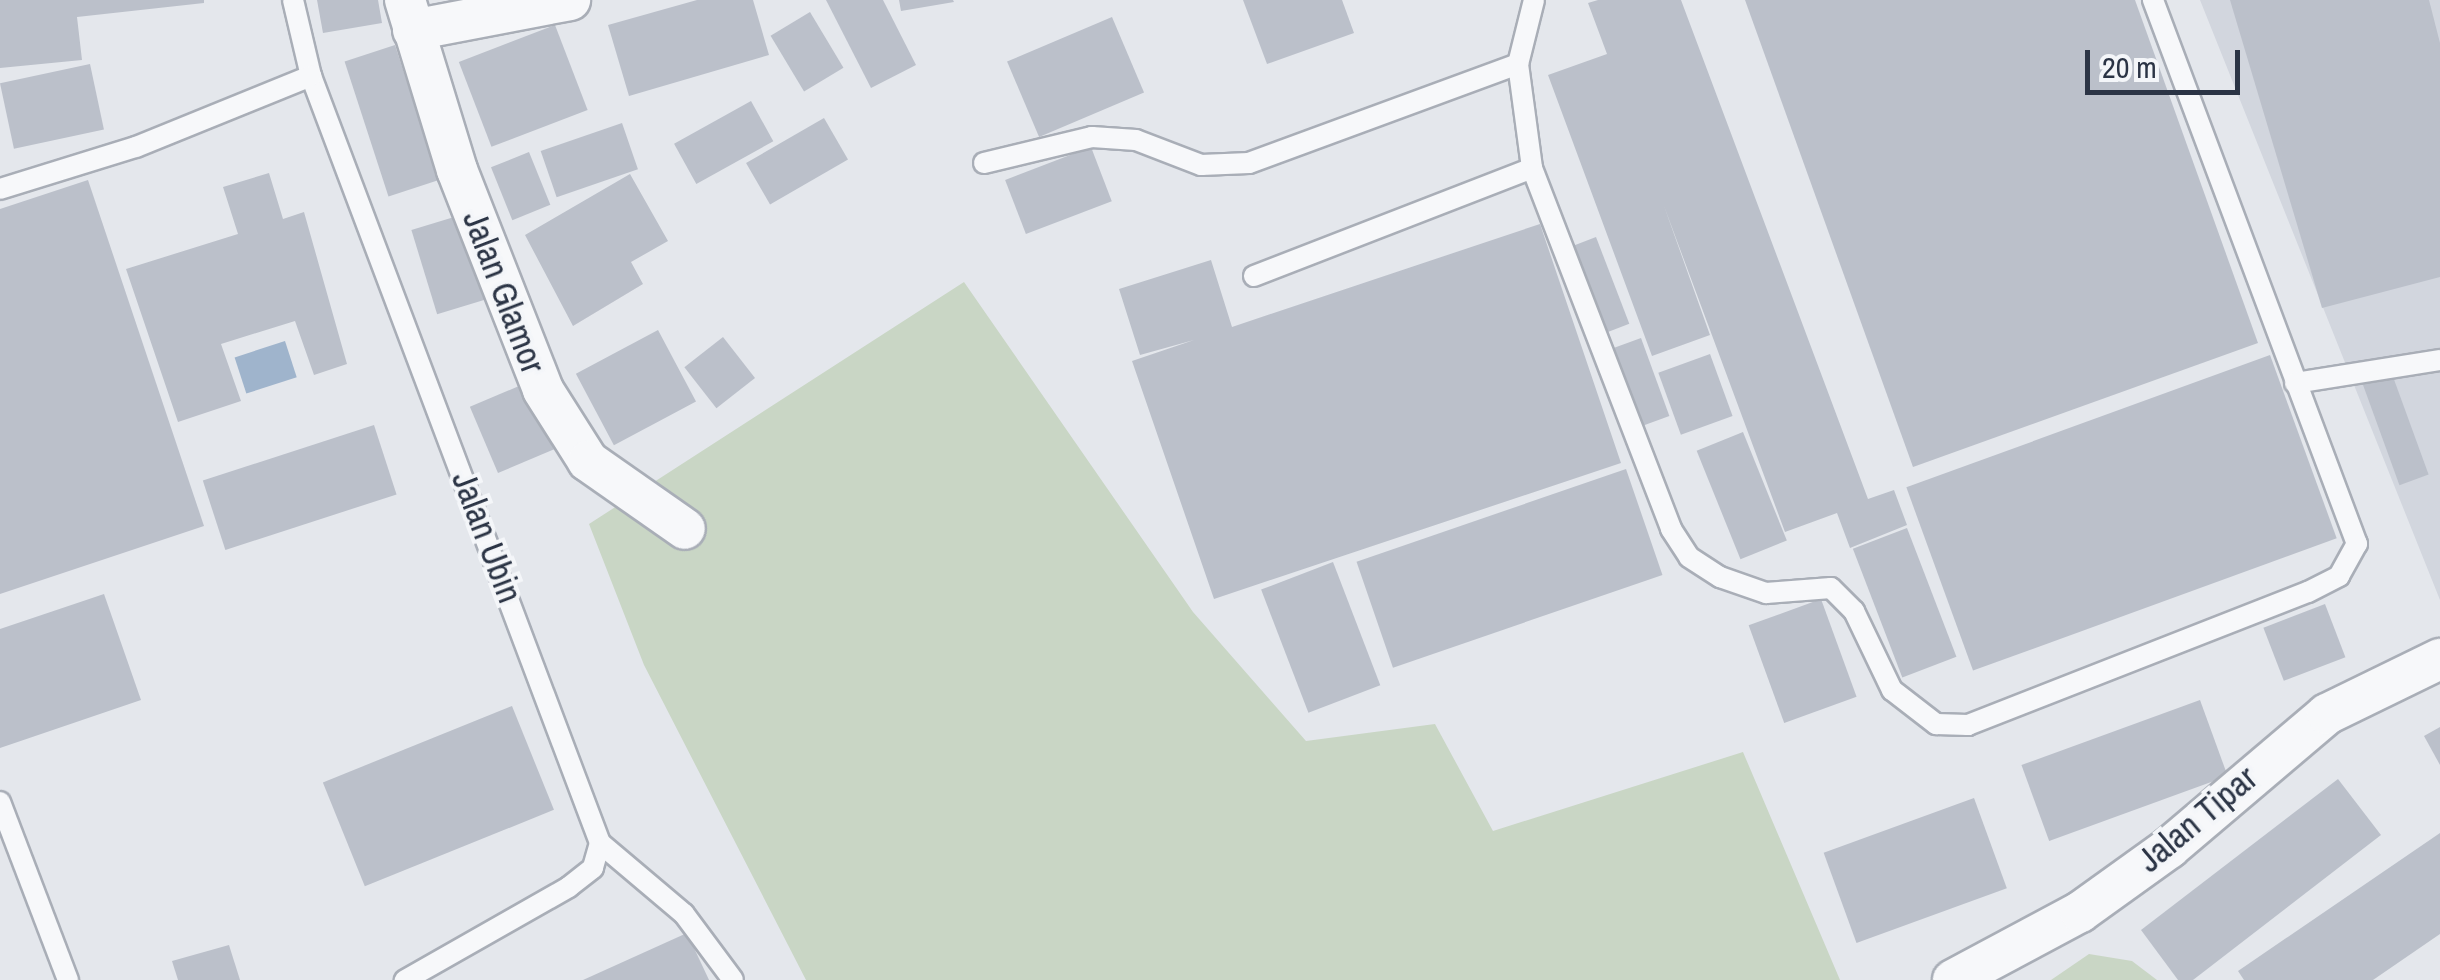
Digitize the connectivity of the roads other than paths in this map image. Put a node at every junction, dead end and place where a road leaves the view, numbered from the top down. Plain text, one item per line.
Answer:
1 (293, 0) edge
2 (570, 0) edge
3 (1534, 0) edge
4 (2153, 0) edge
5 (409, 15) edge
6 (1518, 64) junction
7 (311, 76) junction
8 (984, 162) dead end
9 (1532, 168) junction
10 (0, 188) edge
11 (1254, 276) dead end
12 (2440, 360) edge
13 (2295, 384) junction
14 (685, 529) dead end
15 (2440, 660) edge
16 (0, 802) edge
17 (600, 843) junction
18 (68, 980) edge
19 (405, 980) edge
20 (732, 980) edge
21 (1954, 980) edge

1 - 7 lane, Jalan Ubin
2 - 5 street
3 - 6 lane
4 - 13 lane
5 - 14 street, Jalan Glamor
6 - 8 lane
6 - 9 lane
7 - 10 lane
7 - 17 lane, Jalan Ubin
9 - 11 lane
9 - 13 lane
12 - 13 lane
15 - 21 street, Jalan Tipar
16 - 18 lane
17 - 19 lane
17 - 20 lane

